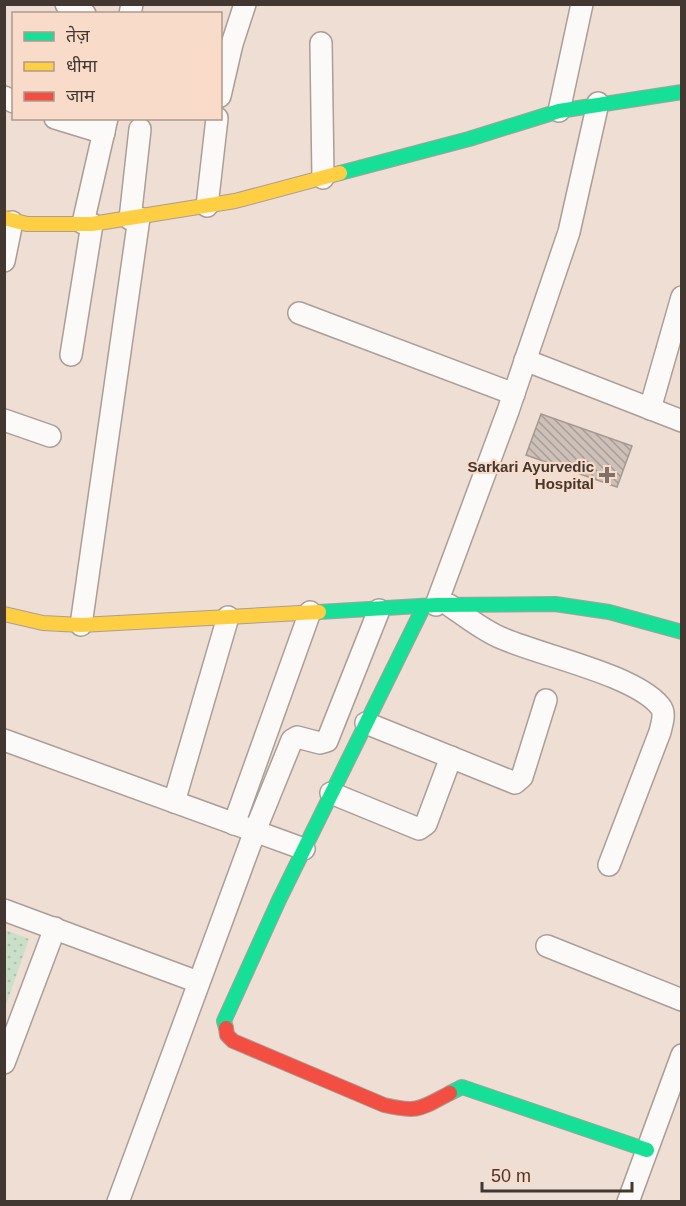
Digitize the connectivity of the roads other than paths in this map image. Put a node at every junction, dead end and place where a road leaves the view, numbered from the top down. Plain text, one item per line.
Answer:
1 (66, 4) edge
2 (245, 4) edge
3 (582, 4) edge
4 (81, 12) edge
5 (321, 42) dead end
6 (222, 87) edge
7 (681, 92) edge
8 (598, 102) junction
9 (559, 111) junction
10 (68, 120) edge
11 (217, 120) edge
12 (106, 126) edge
13 (140, 129) dead end
14 (323, 178) junction
15 (207, 206) junction
16 (135, 218) junction
17 (8, 220) edge
18 (88, 224) junction
19 (4, 261) edge
20 (681, 297) edge
21 (299, 313) dead end
22 (71, 355) dead end
23 (525, 360) junction
24 (514, 394) junction
25 (650, 409) junction
26 (4, 420) edge
27 (681, 421) edge
28 (50, 435) dead end
29 (436, 605) junction
30 (379, 610) junction
31 (310, 612) junction
32 (4, 614) edge
33 (228, 617) junction
34 (81, 625) junction
35 (681, 632) edge
36 (546, 700) dead end
37 (366, 723) junction
38 (4, 740) edge
39 (451, 757) junction
40 (332, 793) junction
41 (174, 802) junction
42 (234, 824) junction
43 (255, 831) junction
44 (304, 849) junction
45 (609, 865) dead end
46 (4, 910) edge
47 (55, 928) junction
48 (547, 946) dead end
49 (198, 982) junction
50 (681, 1000) edge
51 (681, 1055) edge
52 (4, 1063) edge
53 (647, 1150) junction
54 (118, 1202) edge
55 (628, 1202) edge

1 - 4 street
2 - 6 street
3 - 9 street
5 - 14 street
7 - 8 street
8 - 9 street
8 - 23 street
9 - 14 street
10 - 12 street
11 - 15 street
12 - 18 street
13 - 16 street
14 - 15 street
15 - 16 street
16 - 18 street
16 - 34 street
17 - 18 street
17 - 19 street
18 - 22 street
20 - 25 street
21 - 24 street
23 - 24 street
23 - 25 street
24 - 29 street
25 - 27 street
26 - 28 street
29 - 30 street
29 - 35 street
29 - 37 street
29 - 45 street
30 - 31 street
30 - 43 street
31 - 33 street
31 - 42 street
32 - 34 street
33 - 34 street
33 - 41 street
36 - 39 street
37 - 39 street
37 - 40 street
38 - 41 street
39 - 40 street
40 - 44 street
41 - 42 street
42 - 43 street
43 - 44 street
43 - 49 street
44 - 53 street
46 - 47 street
47 - 49 street
47 - 52 street
48 - 50 street
49 - 54 street
51 - 53 street
53 - 55 street

